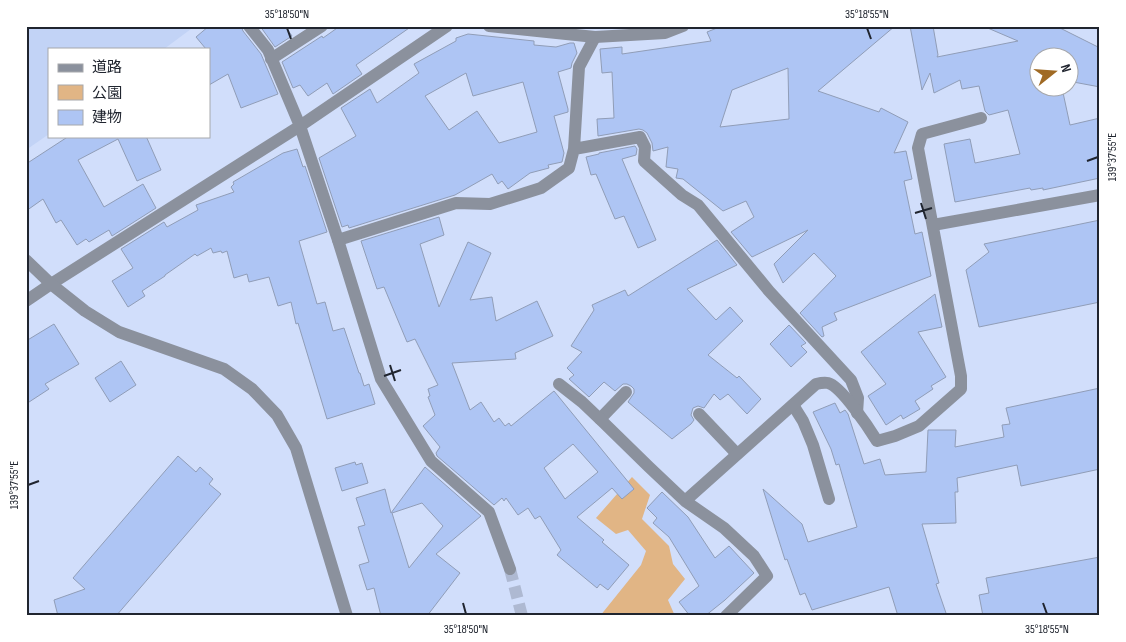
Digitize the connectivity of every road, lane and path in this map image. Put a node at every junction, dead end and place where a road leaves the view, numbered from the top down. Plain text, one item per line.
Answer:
1 (249, 26) edge
2 (322, 26) edge
3 (447, 26) edge
4 (489, 26) edge
5 (683, 26) edge
6 (595, 37) junction
7 (271, 60) junction
8 (981, 118) dead end
9 (300, 126) junction
10 (574, 149) junction
11 (1100, 194) edge
12 (933, 226) junction
13 (338, 240) junction
14 (26, 260) edge
15 (51, 284) junction
16 (26, 301) edge
17 (559, 384) dead end
18 (626, 392) dead end
19 (792, 405) junction
20 (857, 413) junction
21 (699, 414) dead end
22 (600, 419) junction
23 (737, 454) junction
24 (829, 499) dead end
25 (685, 500) junction
26 (510, 569) tunnel mouth
27 (348, 616) edge
28 (726, 616) edge

1 - 7 street
2 - 7 street
3 - 9 street
4 - 6 street
5 - 6 street
6 - 10 street
7 - 9 street
8 - 12 street
9 - 13 street
9 - 15 street
10 - 13 street
10 - 20 street
11 - 12 street
12 - 20 street
13 - 26 street
14 - 15 street
15 - 16 street
15 - 27 street
17 - 22 street
18 - 22 street
19 - 20 street
19 - 23 street
19 - 24 street
21 - 23 street
22 - 25 street
23 - 25 street
25 - 28 street

